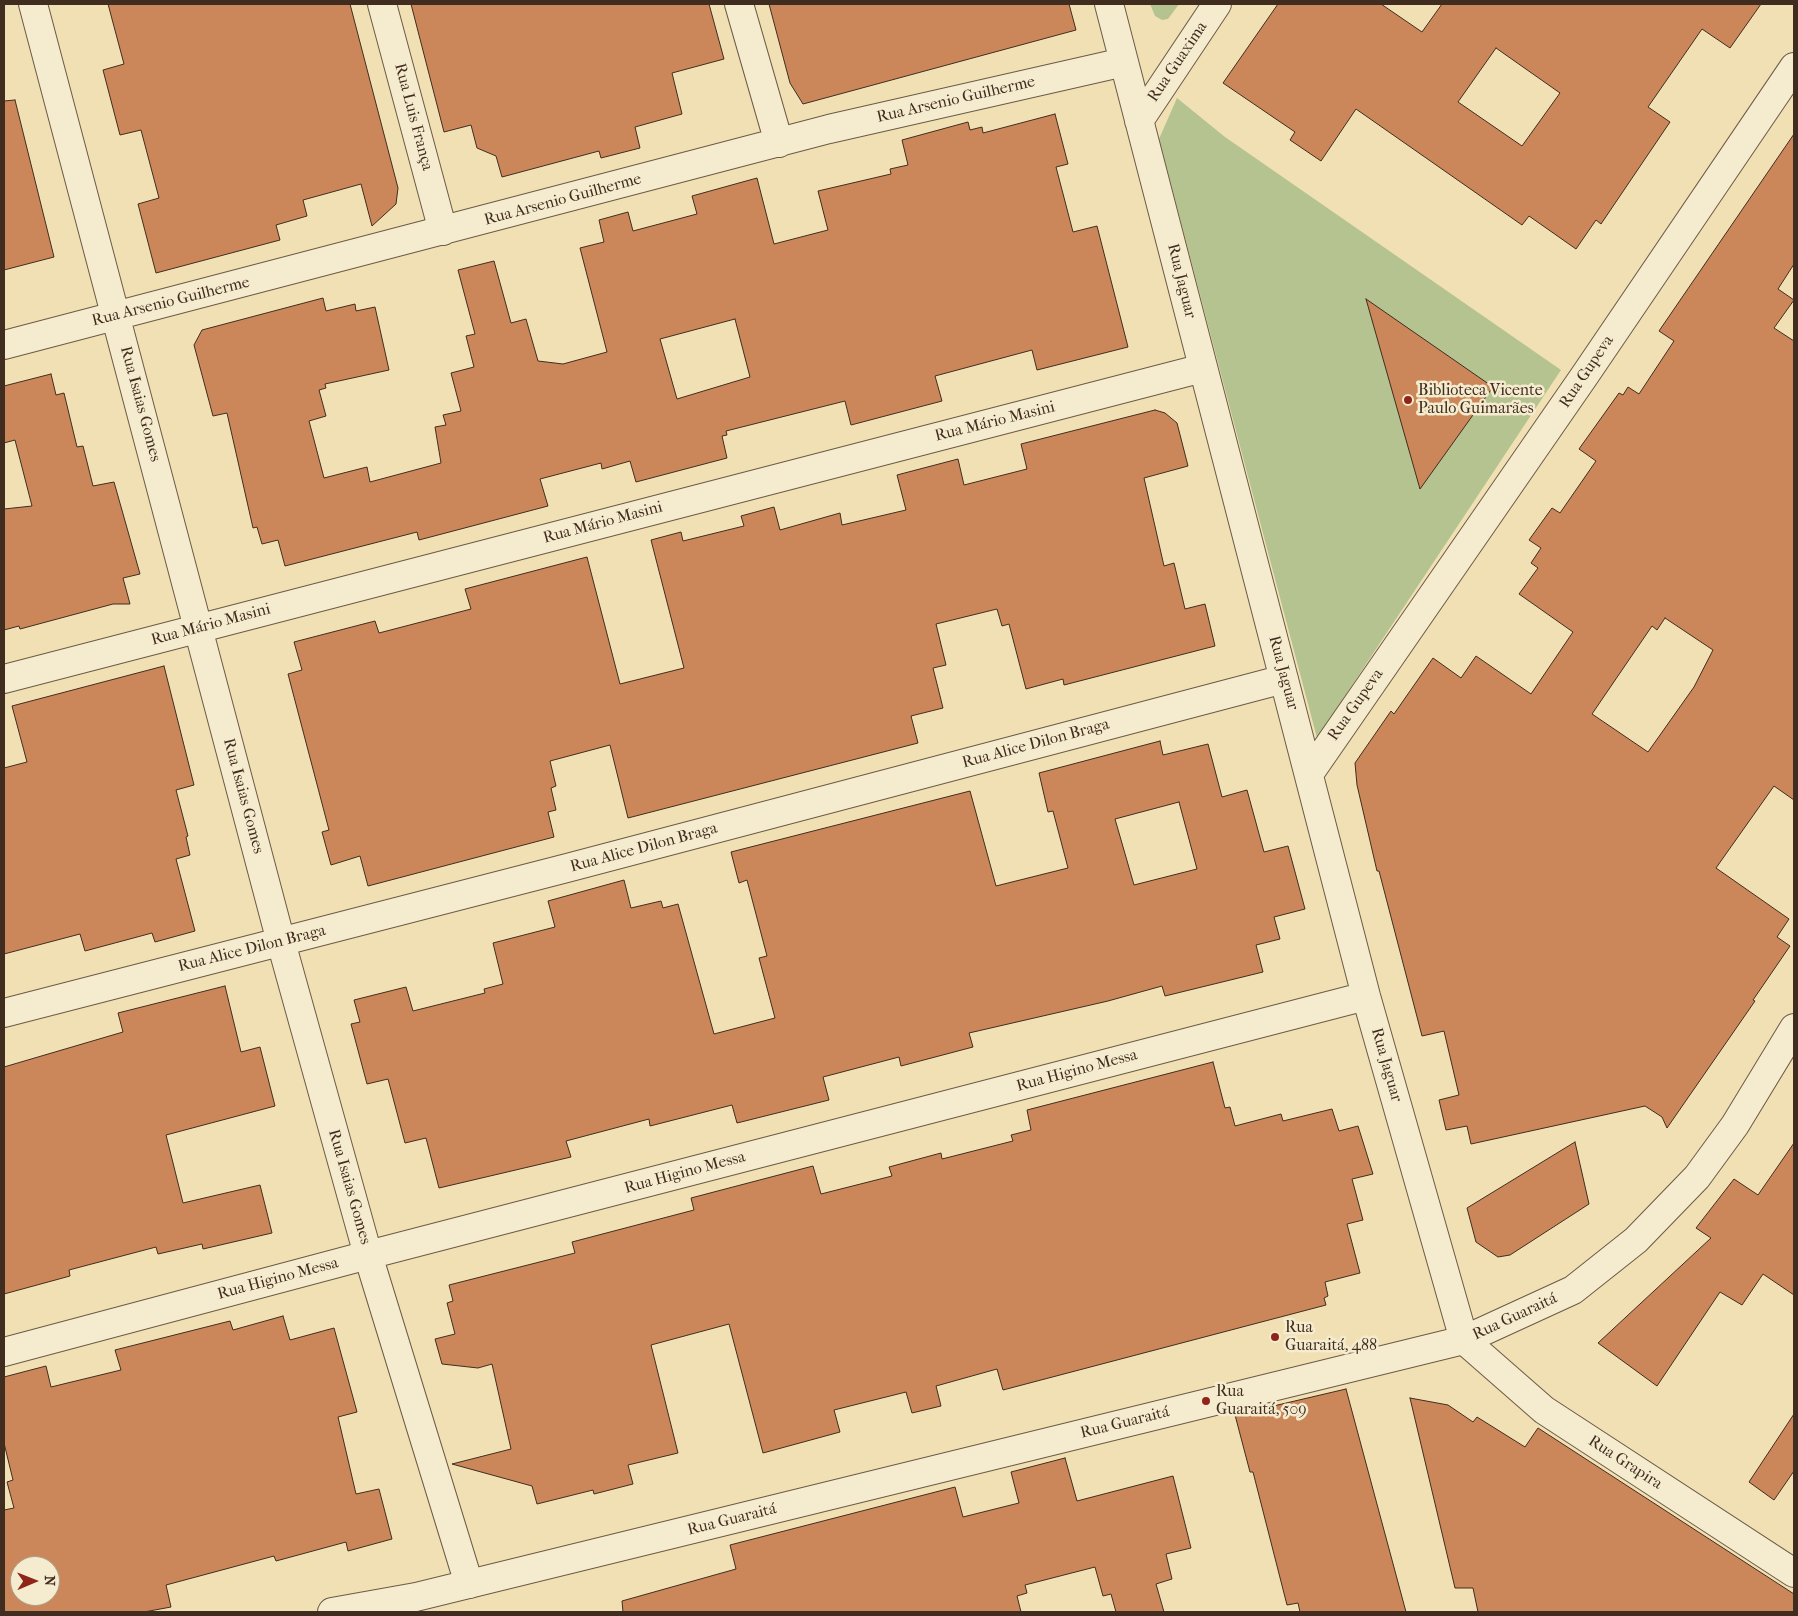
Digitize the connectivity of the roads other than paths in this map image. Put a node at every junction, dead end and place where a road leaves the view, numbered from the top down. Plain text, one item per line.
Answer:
1 (33, 4) edge
2 (382, 4) edge
3 (739, 4) edge
4 (1109, 4) edge
5 (1218, 4) edge
6 (1124, 62) junction
7 (1794, 67) edge
8 (1139, 121) junction
9 (779, 143) junction
10 (443, 231) junction
11 (117, 315) junction
12 (4, 345) edge
13 (1203, 368) junction
14 (198, 628) junction
15 (1284, 678) junction
16 (4, 679) edge
17 (1309, 774) junction
18 (281, 942) junction
19 (1366, 996) junction
20 (4, 1013) edge
21 (1794, 1028) edge
22 (368, 1255) junction
23 (1464, 1340) junction
24 (4, 1352) edge
25 (1794, 1573) edge
26 (469, 1584) junction
27 (408, 1605) edge
28 (332, 1612) edge

1 - 11 street, Rua Isaias Gomes
2 - 10 street, Rua Luis França
3 - 9 street
4 - 6 street, Rua Jaguar
5 - 8 street, Rua Guaxima
6 - 8 street, Rua Jaguar
6 - 9 street, Rua Arsenio Guilherme
7 - 17 street, Rua Gupeva
8 - 13 street, Rua Jaguar
9 - 10 street, Rua Arsenio Guilherme
10 - 11 street, Rua Arsenio Guilherme
11 - 12 street, Rua Arsenio Guilherme
11 - 14 street, Rua Isaias Gomes
13 - 14 street, Rua Mário Masini
13 - 15 street, Rua Jaguar
14 - 16 street, Rua Mário Masini
14 - 18 street, Rua Isaias Gomes
15 - 17 street, Rua Jaguar
15 - 18 street, Rua Alice Dilon Braga
17 - 19 street, Rua Jaguar
18 - 20 street, Rua Alice Dilon Braga
18 - 22 street, Rua Isaias Gomes
19 - 22 street, Rua Higino Messa
19 - 23 street, Rua Jaguar
21 - 23 street, Rua Guaraitá
22 - 24 street, Rua Higino Messa
22 - 26 street, Rua Isaias Gomes
23 - 25 street, Rua Grapira
23 - 26 street, Rua Guaraitá
26 - 27 street, Rua Guaraitá
27 - 28 street, Rua Guaraitá

